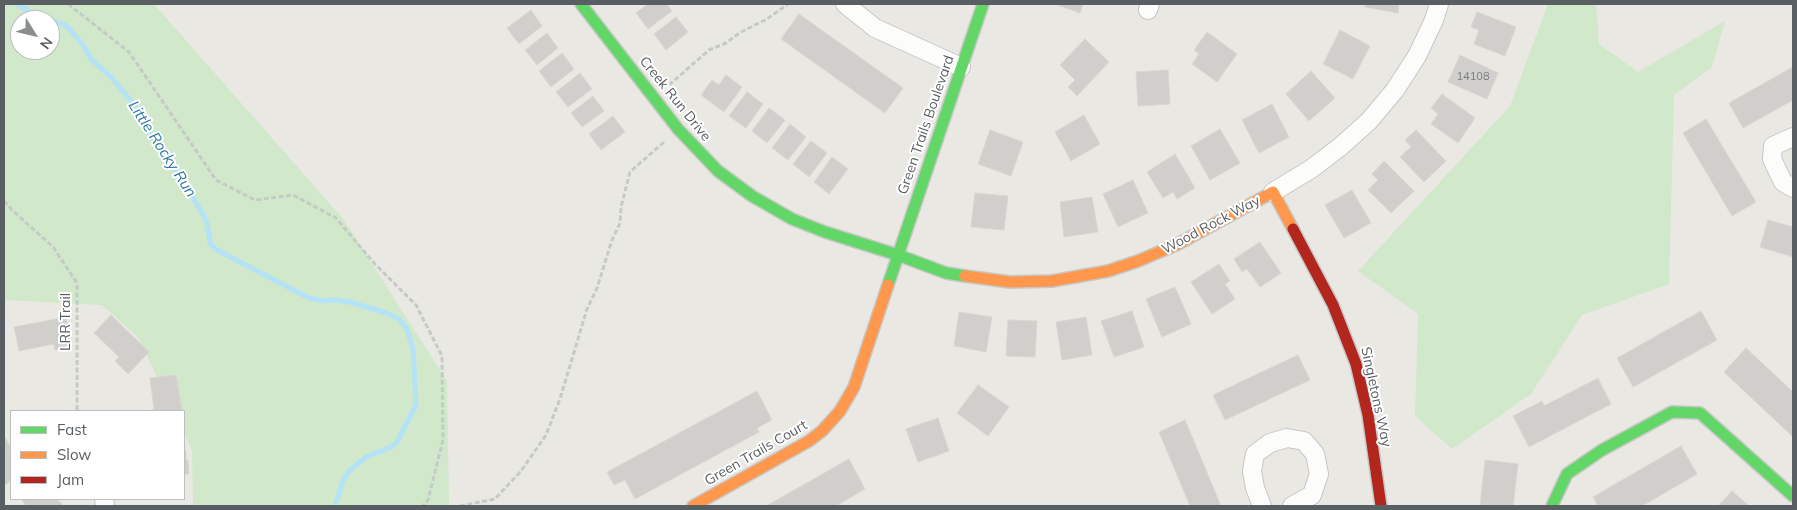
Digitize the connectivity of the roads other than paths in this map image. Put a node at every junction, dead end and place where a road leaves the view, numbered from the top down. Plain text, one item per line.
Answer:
1 (581, 4) edge
2 (845, 4) edge
3 (983, 4) edge
4 (1439, 4) edge
5 (961, 67) junction
6 (1793, 137) edge
7 (1793, 188) edge
8 (1273, 192) junction
9 (898, 255) junction
10 (1793, 496) edge
11 (693, 506) edge
12 (1262, 506) edge
13 (1292, 506) edge
14 (1381, 506) edge
15 (1552, 506) edge

1 - 9 street, Creek Run Drive
2 - 5 street
3 - 5 street, Green Trails Boulevard
4 - 8 street, Wood Rock Way
5 - 9 street, Green Trails Boulevard
6 - 7 street
8 - 9 street, Wood Rock Way
8 - 14 street, Singletons Way
9 - 11 street, Green Trails Court
10 - 15 street
12 - 13 street

